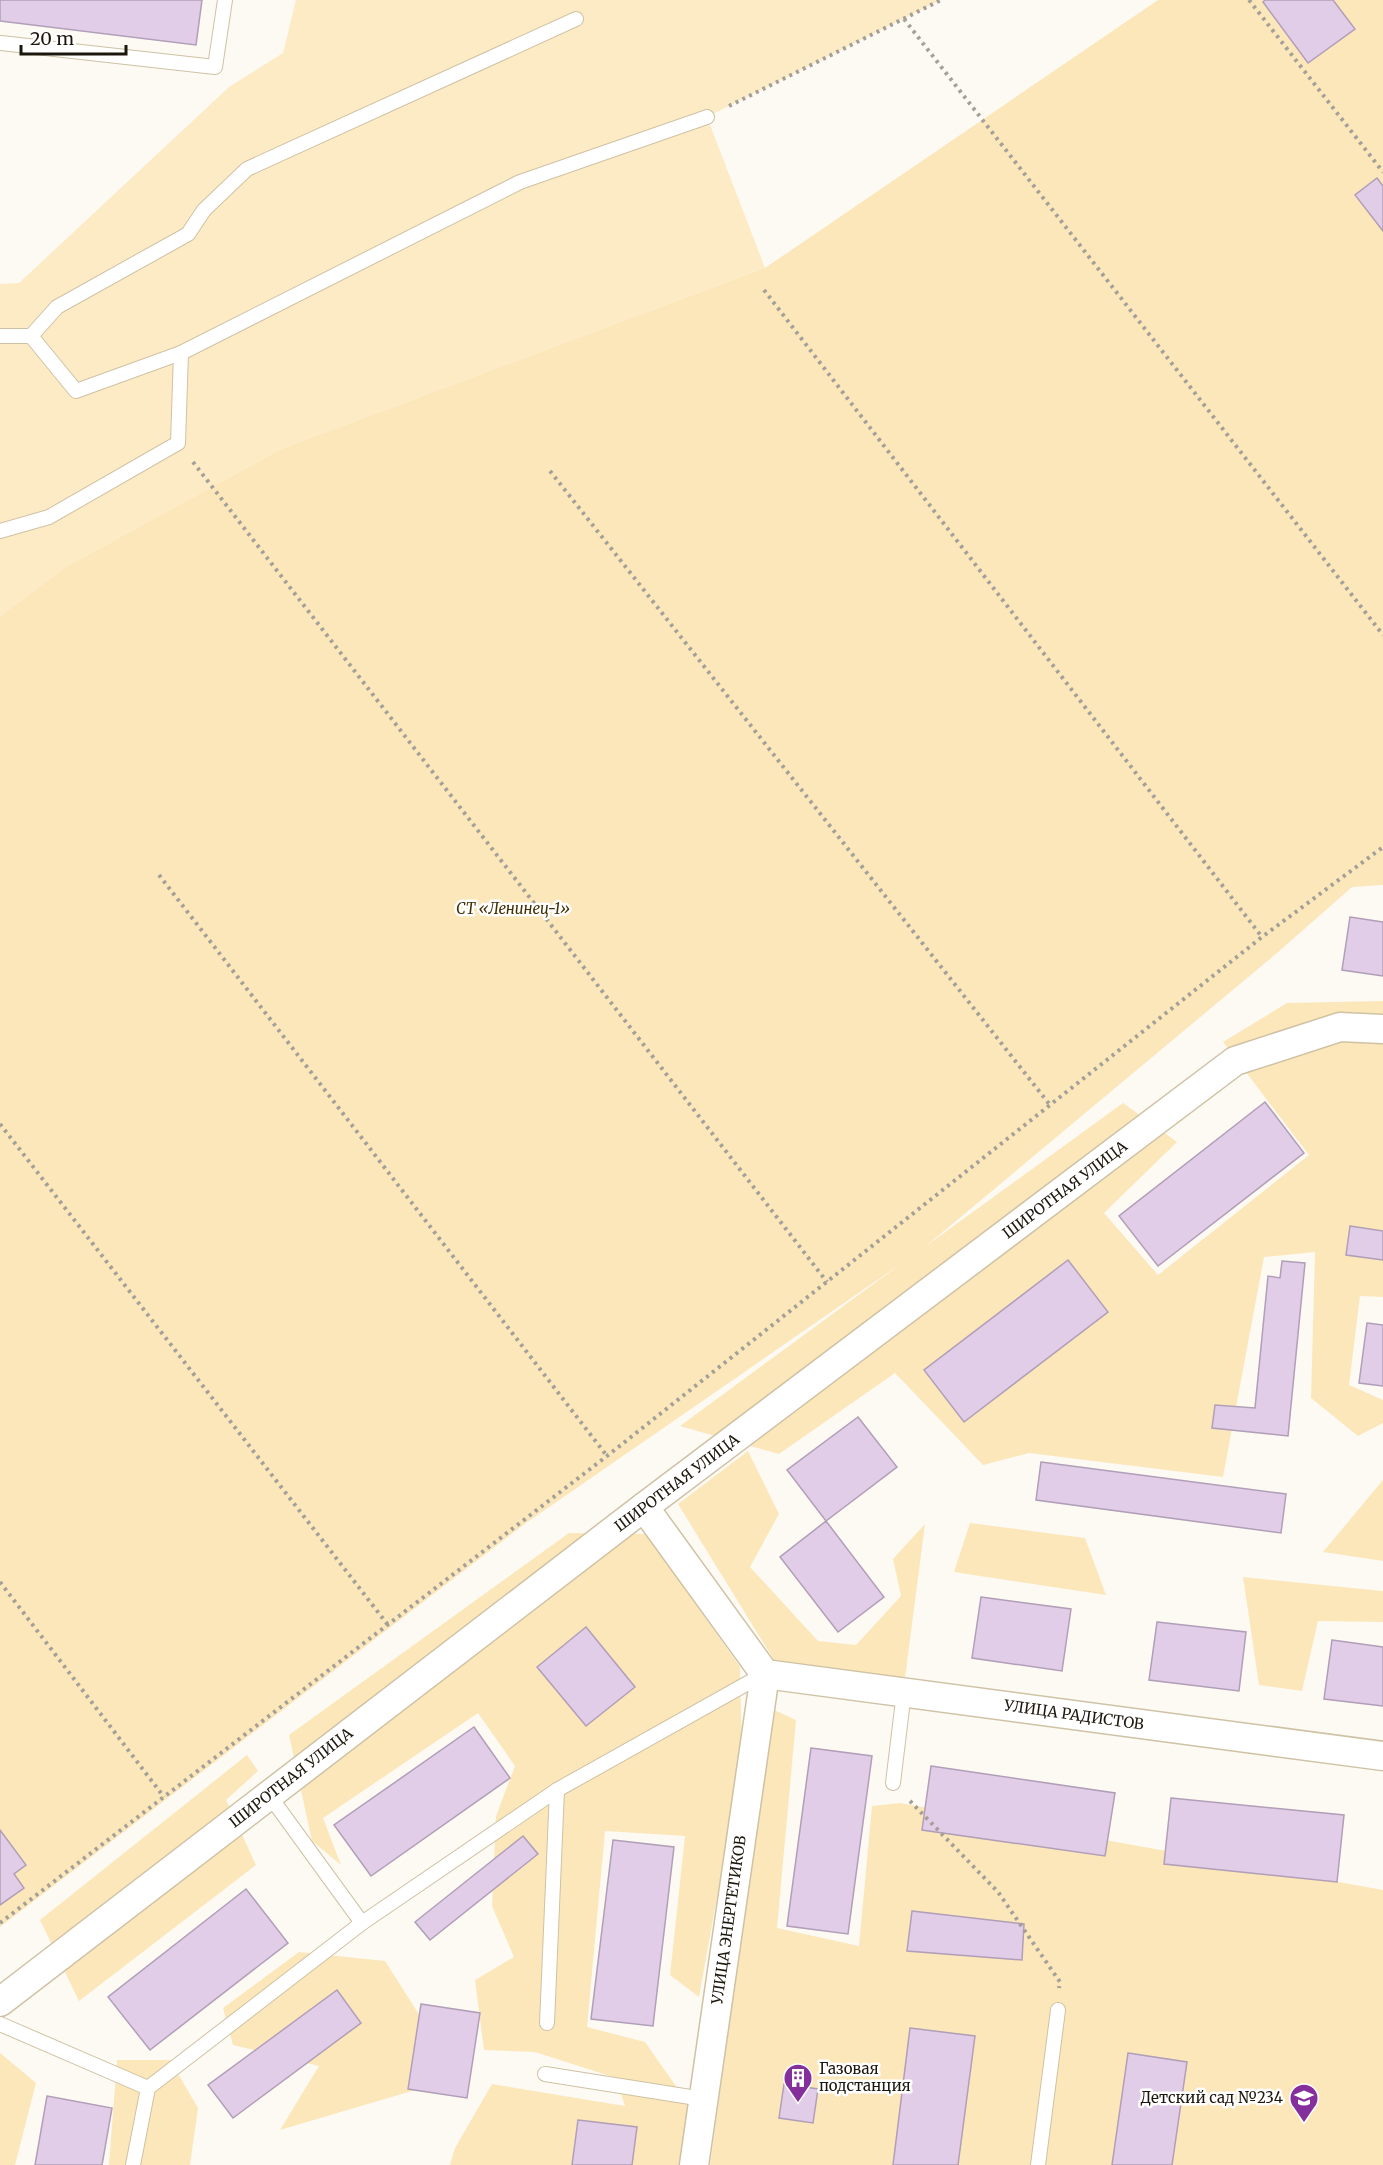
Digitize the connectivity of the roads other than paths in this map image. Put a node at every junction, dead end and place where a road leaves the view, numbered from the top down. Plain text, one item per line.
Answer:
1 (225, 0) edge
2 (576, 19) dead end
3 (1, 43) edge
4 (707, 117) road end
5 (0, 336) edge
6 (31, 336) junction
7 (181, 352) junction
8 (0, 531) edge
9 (1383, 1029) edge
10 (644, 1507) junction
11 (765, 1674) junction
12 (904, 1692) junction
13 (1383, 1756) edge
14 (893, 1783) road end
15 (557, 1790) junction
16 (269, 1795) junction
17 (362, 1923) junction
18 (0, 2002) edge
19 (1058, 2010) road end
20 (547, 2023) dead end
21 (0, 2024) edge
22 (545, 2074) dead end
23 (148, 2088) junction
24 (703, 2099) junction
25 (133, 2165) edge
26 (694, 2165) edge
27 (1038, 2165) edge

1 - 3 lane
2 - 6 lane
4 - 7 lane
5 - 6 lane
6 - 7 lane
7 - 8 lane
9 - 10 street, ШИРОТНАЯ УЛИЦА
10 - 11 street
10 - 16 street, ШИРОТНАЯ УЛИЦА
11 - 12 street, УЛИЦА РАДИСТОВ
11 - 15 lane
11 - 24 street, УЛИЦА ЭНЕРГЕТИКОВ
12 - 13 street, УЛИЦА РАДИСТОВ
12 - 14 lane
15 - 17 lane
15 - 20 lane
16 - 17 lane
16 - 18 street, ШИРОТНАЯ УЛИЦА
17 - 23 lane
19 - 27 lane
21 - 23 lane
22 - 24 lane
23 - 25 lane
24 - 26 street, УЛИЦА ЭНЕРГЕТИКОВ

